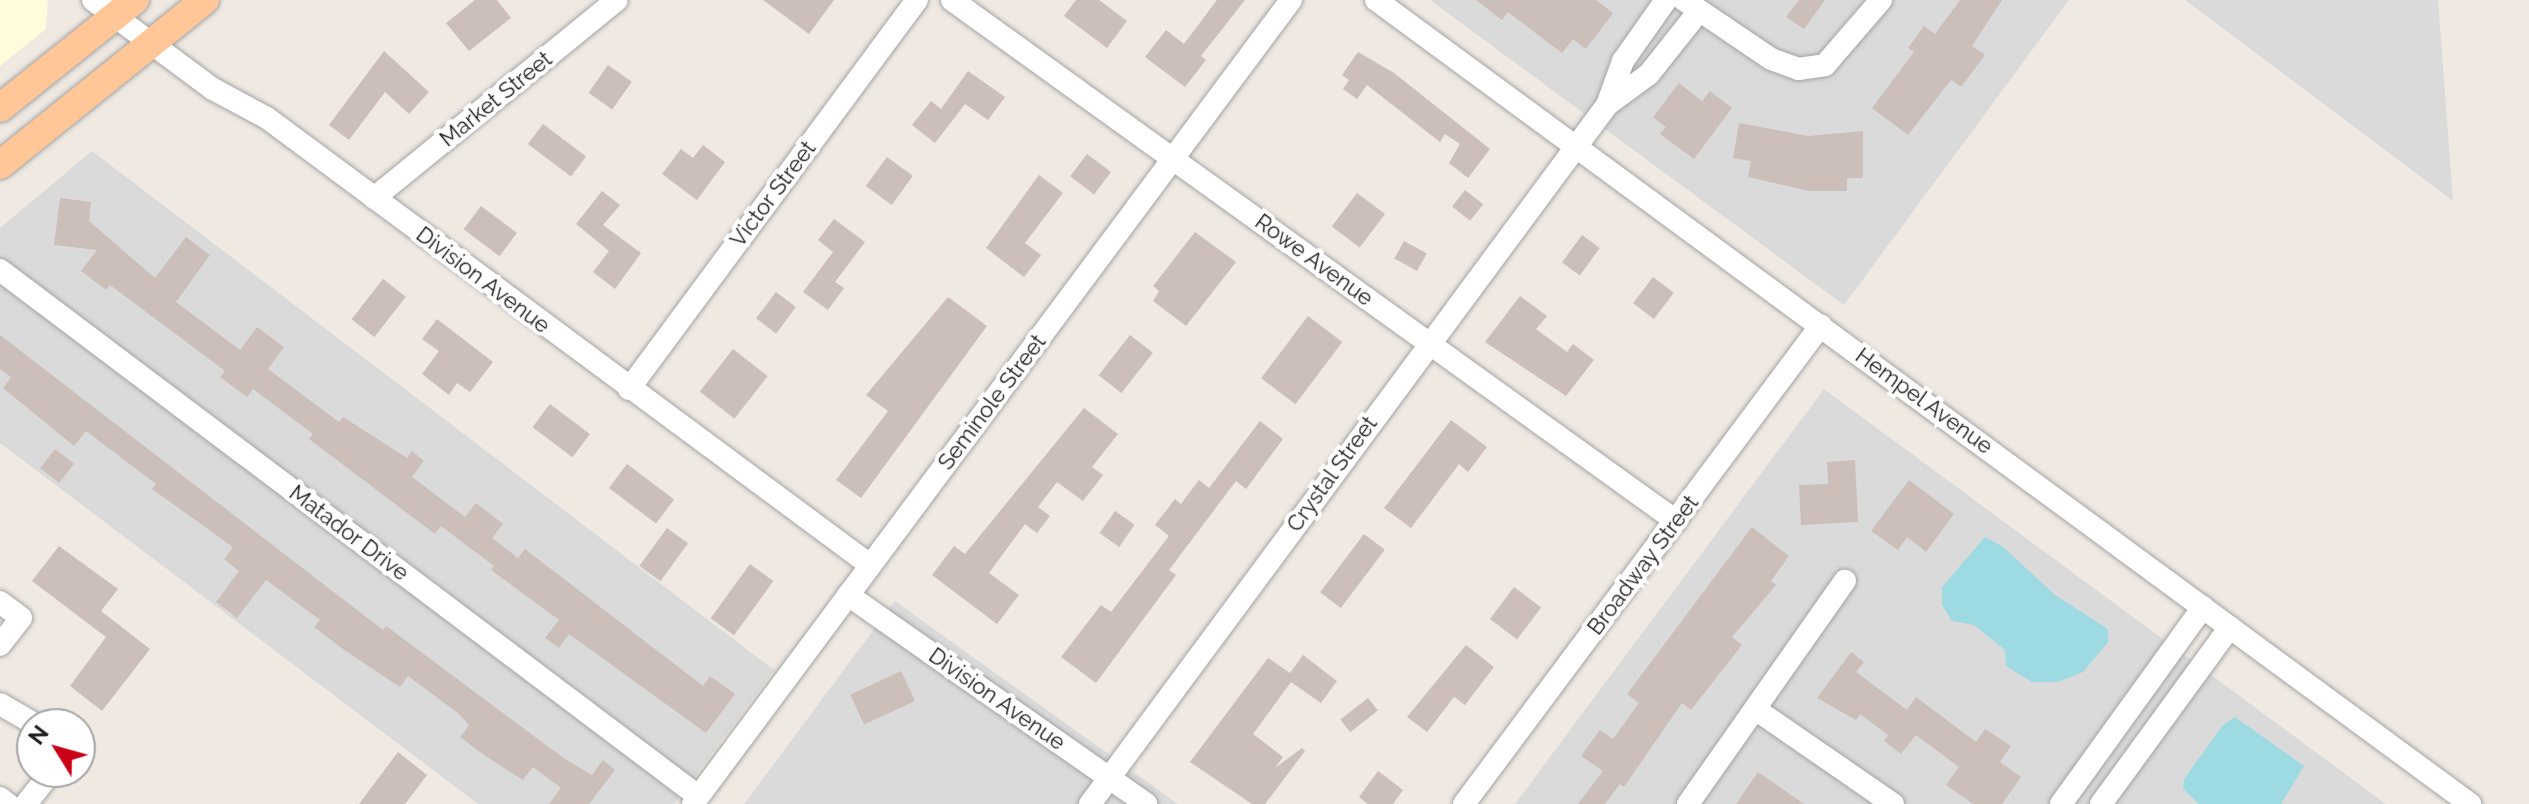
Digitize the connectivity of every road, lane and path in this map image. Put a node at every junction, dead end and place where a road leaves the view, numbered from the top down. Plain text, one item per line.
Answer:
1 (205, 0) edge
2 (617, 0) edge
3 (917, 0) edge
4 (952, 0) edge
5 (1291, 0) edge
6 (1376, 0) edge
7 (1666, 0) edge
8 (1881, 0) edge
9 (114, 5) edge
10 (1692, 6) edge
11 (151, 43) junction
12 (1607, 105) junction
13 (0, 108) edge
14 (1576, 145) junction
15 (1174, 159) junction
16 (0, 165) edge
17 (374, 198) junction
18 (0, 270) edge
19 (1821, 325) junction
20 (1428, 344) junction
21 (629, 389) junction
22 (1676, 521) junction
23 (870, 565) junction
24 (1845, 581) dead end
25 (848, 595) junction
26 (0, 602) edge
27 (2203, 607) junction
28 (2230, 627) junction
29 (0, 645) edge
30 (1758, 711) junction
31 (1110, 777) junction
32 (38, 788) edge
33 (0, 798) edge
34 (696, 800) edge
35 (8, 804) edge
36 (26, 804) edge
37 (1090, 804) edge
38 (1146, 804) edge
39 (1464, 804) edge
40 (1688, 804) edge
41 (1893, 804) edge
42 (2061, 804) edge
43 (2101, 804) edge
44 (2470, 804) edge

1 - 11 main road
2 - 17 street, Market Street
3 - 21 street, Victor Street
4 - 15 street, Rowe Avenue
5 - 15 street, Seminole Street
6 - 14 street, Hempel Avenue
7 - 12 street
8 - 10 street
9 - 11 street, Division Avenue
9 - 13 main road
10 - 12 street
11 - 16 main road
11 - 17 street, Division Avenue
12 - 14 street, Crystal Street
14 - 19 street, Hempel Avenue
14 - 20 street, Crystal Street
15 - 20 street, Rowe Avenue
15 - 23 street, Seminole Street
17 - 21 street, Division Avenue
18 - 34 street, Matador Drive
19 - 22 street, Broadway Street
19 - 27 street, Hempel Avenue
20 - 22 street, Rowe Avenue
20 - 31 street, Crystal Street
21 - 23 street, Division Avenue
22 - 39 street, Broadway Street
23 - 25 street, Seminole Street
24 - 30 street
25 - 31 street, Division Avenue
25 - 34 street, Seminole Street
26 - 29 street
27 - 28 street, Hempel Avenue
27 - 42 street
28 - 43 street
28 - 44 street, Hempel Avenue
30 - 40 street
30 - 41 street
31 - 37 street, Crystal Street
31 - 38 street, Division Avenue
32 - 36 street
33 - 35 street

